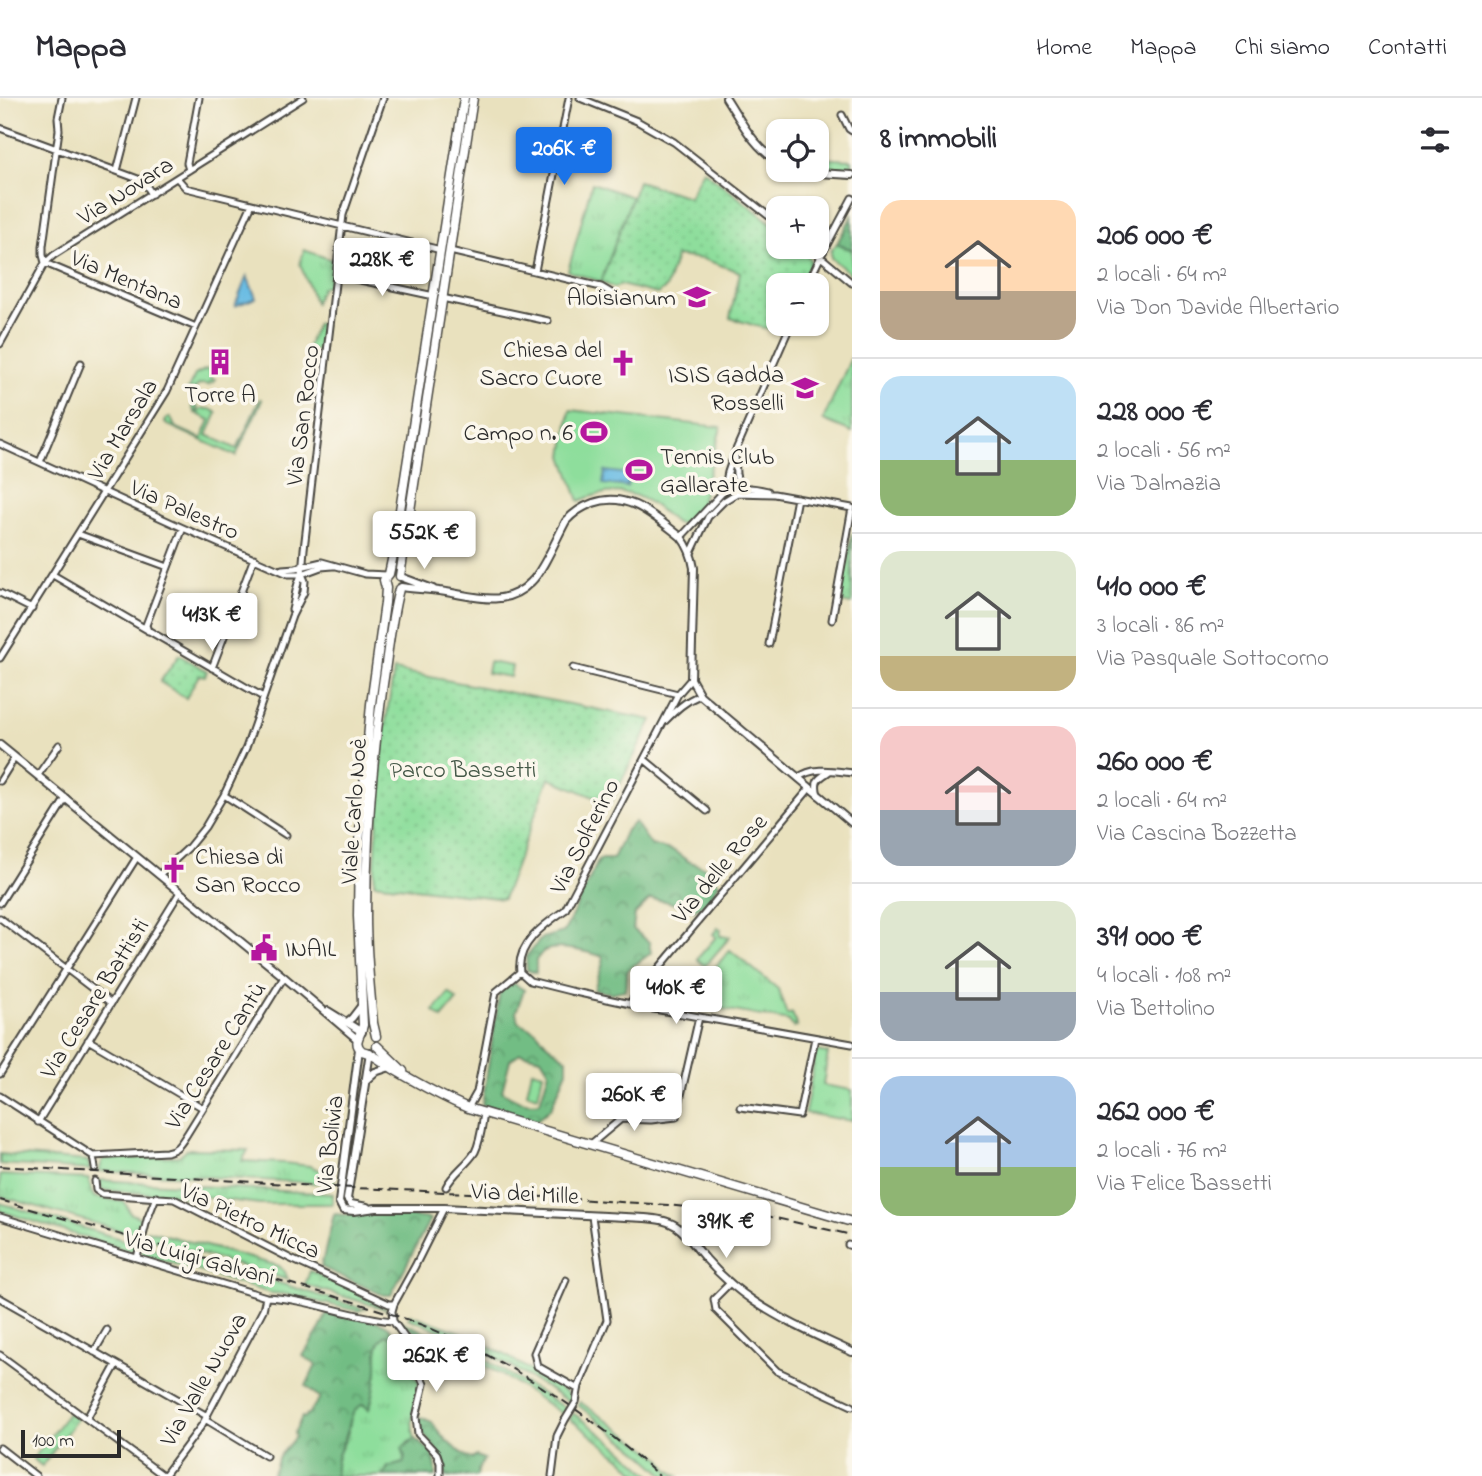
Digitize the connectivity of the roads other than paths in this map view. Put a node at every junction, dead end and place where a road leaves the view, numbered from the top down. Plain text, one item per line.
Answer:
1 (62, 98) edge
2 (136, 98) edge
3 (199, 98) edge
4 (303, 98) edge
5 (383, 98) edge
6 (464, 98) edge
7 (473, 98) edge
8 (569, 98) edge
9 (580, 98) edge
10 (726, 98) edge
11 (842, 115) dead end
12 (0, 128) edge
13 (852, 131) edge
14 (56, 149) junction
15 (766, 153) edge
16 (117, 170) junction
17 (189, 170) junction
18 (829, 174) edge
19 (852, 175) edge
20 (177, 178) junction
21 (152, 194) junction
22 (852, 198) edge
23 (252, 204) junction
24 (766, 214) edge
25 (342, 226) junction
26 (829, 241) edge
27 (43, 246) junction
28 (446, 251) junction
29 (54, 255) junction
30 (824, 259) edge
31 (45, 263) junction
32 (535, 271) junction
33 (337, 275) junction
34 (852, 283) edge
35 (613, 294) dead end
36 (438, 297) junction
37 (548, 321) dead end
38 (196, 327) junction
39 (786, 336) edge
40 (0, 344) edge
41 (82, 363) dead end
42 (0, 444) edge
43 (735, 452) junction
44 (40, 462) junction
45 (725, 480) junction
46 (724, 491) junction
47 (737, 491) junction
48 (105, 492) junction
49 (797, 498) junction
50 (852, 508) edge
51 (183, 528) junction
52 (78, 534) junction
53 (681, 537) junction
54 (691, 553) junction
55 (254, 558) junction
56 (304, 566) junction
57 (333, 566) junction
58 (168, 567) junction
59 (281, 569) junction
60 (302, 574) junction
61 (53, 575) junction
62 (386, 580) junction
63 (400, 582) junction
64 (0, 593) edge
65 (32, 609) junction
66 (832, 621) dead end
67 (148, 631) junction
68 (769, 644) dead end
69 (0, 658) edge
70 (212, 668) junction
71 (573, 668) dead end
72 (691, 679) junction
73 (678, 694) junction
74 (700, 695) junction
75 (263, 697) junction
76 (661, 726) junction
77 (0, 745) edge
78 (59, 745) dead end
79 (15, 757) junction
80 (644, 759) junction
81 (830, 771) junction
82 (852, 773) edge
83 (38, 775) junction
84 (798, 778) junction
85 (0, 781) edge
86 (810, 788) junction
87 (224, 795) junction
88 (818, 795) junction
89 (66, 799) junction
90 (707, 811) dead end
91 (852, 823) edge
92 (286, 835) dead end
93 (137, 857) junction
94 (159, 875) junction
95 (180, 892) junction
96 (0, 903) edge
97 (0, 918) edge
98 (66, 969) junction
99 (520, 972) junction
100 (284, 977) junction
101 (111, 1003) junction
102 (629, 1004) junction
103 (362, 1005) junction
104 (322, 1009) junction
105 (699, 1017) junction
106 (346, 1022) junction
107 (376, 1036) junction
108 (815, 1038) junction
109 (88, 1040) junction
110 (359, 1040) junction
111 (852, 1044) edge
112 (374, 1049) junction
113 (390, 1067) junction
114 (0, 1074) edge
115 (413, 1080) junction
116 (364, 1083) junction
117 (0, 1096) edge
118 (740, 1107) dead end
119 (203, 1108) junction
120 (468, 1108) junction
121 (484, 1113) junction
122 (38, 1122) junction
123 (591, 1144) junction
124 (93, 1156) junction
125 (95, 1168) dead end
126 (95, 1181) dead end
127 (446, 1187) dead end
128 (156, 1197) junction
129 (376, 1208) junction
130 (444, 1208) junction
131 (592, 1216) junction
132 (0, 1217) edge
133 (852, 1222) edge
134 (143, 1236) dead end
135 (140, 1245) dead end
136 (137, 1258) junction
137 (566, 1280) dead end
138 (730, 1283) junction
139 (266, 1297) junction
140 (0, 1298) edge
141 (394, 1304) junction
142 (392, 1318) junction
143 (107, 1330) dead end
144 (94, 1352) junction
145 (852, 1352) edge
146 (0, 1355) edge
147 (116, 1365) junction
148 (578, 1389) junction
149 (852, 1406) edge
150 (87, 1418) junction
151 (206, 1418) junction
152 (0, 1448) edge
153 (266, 1456) dead end
154 (36, 1476) edge
155 (164, 1476) edge
156 (440, 1476) edge
157 (552, 1476) edge

1 - 14 street
2 - 16 street
3 - 17 street
4 - 17 street, Via Novara
5 - 25 street, Via San Rocco
6 - 28 main road, Viale Carlo Noè
7 - 28 main road, Viale Carlo Noè
8 - 32 street
9 - 24 street
10 - 15 street
11 - 13 street
12 - 14 street
14 - 16 street
14 - 27 street
16 - 21 street
17 - 20 street, Via Novara
18 - 19 street
20 - 21 street, Via Novara
20 - 23 street
21 - 29 street, Via Novara
22 - 26 street
23 - 25 street
23 - 38 street, Via Marsala
25 - 28 street
25 - 33 street, Via San Rocco
27 - 29 street
27 - 31 street
28 - 32 street
28 - 36 main road, Viale Carlo Noè
29 - 31 street, Via Novara
30 - 34 street
31 - 38 street, Via Mentana
31 - 40 street, Via Novara
32 - 35 street
33 - 36 street
33 - 56 street, Via San Rocco
36 - 37 street
36 - 62 main road, Viale Carlo Noè
36 - 63 main road, Viale Carlo Noè
38 - 48 street, Via Marsala
39 - 43 street
41 - 44 street
42 - 44 street, Via Palestro
43 - 45 street
43 - 47 street
44 - 48 street, Via Palestro
45 - 46 street
45 - 47 street
46 - 47 street
46 - 53 street
47 - 49 street
47 - 54 street
48 - 51 street, Via Palestro
48 - 52 street, Via Marsala
49 - 50 street
49 - 68 street
50 - 66 street
51 - 55 street, Via Palestro
51 - 58 street
52 - 58 street
52 - 61 street, Via Marsala
53 - 54 street
53 - 63 street
54 - 72 street
55 - 59 street, Via Palestro
55 - 70 street
56 - 57 street, Via Palestro
56 - 59 street, Via Palestro
56 - 60 street, Via San Rocco
57 - 60 street, Via Palestro
57 - 62 street, Via Palestro
58 - 67 street
59 - 60 street, Via Palestro
60 - 75 street, Via San Rocco
61 - 65 street, Via Marsala
61 - 67 street
62 - 63 main road
62 - 63 main road
62 - 103 main road, Viale Carlo Noè
63 - 107 main road, Viale Carlo Noè
64 - 65 street
65 - 69 street, Via Marsala
67 - 70 street
70 - 75 street
71 - 73 street
72 - 73 street, Via Solferino
72 - 74 street
73 - 76 street, Via Solferino
74 - 76 street, Via Solferino
74 - 84 street
75 - 87 street, Via San Rocco
76 - 80 street, Via Solferino
77 - 79 street
78 - 83 street
79 - 83 street
79 - 85 street
80 - 90 street, Via Solferino
80 - 99 street, Via Solferino
81 - 82 street
81 - 84 street
81 - 88 street
83 - 89 street
84 - 86 street
86 - 88 street
86 - 102 street, Via delle Rose
87 - 92 street
87 - 94 street, Via San Rocco
88 - 91 street
89 - 93 street
89 - 96 street
93 - 94 street
93 - 98 street
94 - 95 street
95 - 100 street
95 - 101 street, Via Cesare Battisti
97 - 98 street
98 - 101 street
98 - 114 street
99 - 102 street
99 - 120 street, Via Solferino
100 - 104 street
100 - 119 street, Via Cesare Cantù
101 - 109 street, Via Cesare Battisti
102 - 105 street
103 - 106 street
103 - 110 main road, Viale Carlo Noè
104 - 106 street
104 - 110 street
105 - 108 street
105 - 123 street
106 - 110 street
107 - 110 main road
107 - 112 main road, Viale Carlo Noè
108 - 111 street
108 - 118 street
109 - 119 street
109 - 122 street, Via Cesare Battisti
110 - 112 main road
110 - 129 street, Via Bolivia
112 - 113 main road
112 - 115 main road
112 - 116 street, Via Bolivia
113 - 115 main road
113 - 116 street, Via Bolivia
115 - 120 main road
116 - 129 street, Via Bolivia
117 - 122 street
119 - 124 street, Via Cesare Cantù
120 - 121 main road
121 - 123 main road
121 - 127 street
122 - 124 street
123 - 133 main road
124 - 125 street
126 - 128 street, Via Pietro Micca
128 - 134 street
128 - 141 street, Via Pietro Micca
129 - 130 street, Via Bolivia
130 - 131 street, Via dei Mille
130 - 141 street
131 - 138 street
131 - 148 street, Via dei Mille
132 - 136 street, Via Luigi Galvani
135 - 136 street
136 - 139 street, Via Luigi Galvani
137 - 148 street
138 - 145 street
138 - 149 street
139 - 142 street, Via Luigi Galvani
139 - 151 street, Via Valle Nuova
140 - 144 street
141 - 142 street
142 - 156 street
143 - 144 street
144 - 147 street
146 - 150 street
147 - 150 street
147 - 151 street
148 - 157 street, Via dei Mille, bridge
150 - 155 street
151 - 153 street
151 - 155 street, Via Valle Nuova
152 - 154 street

